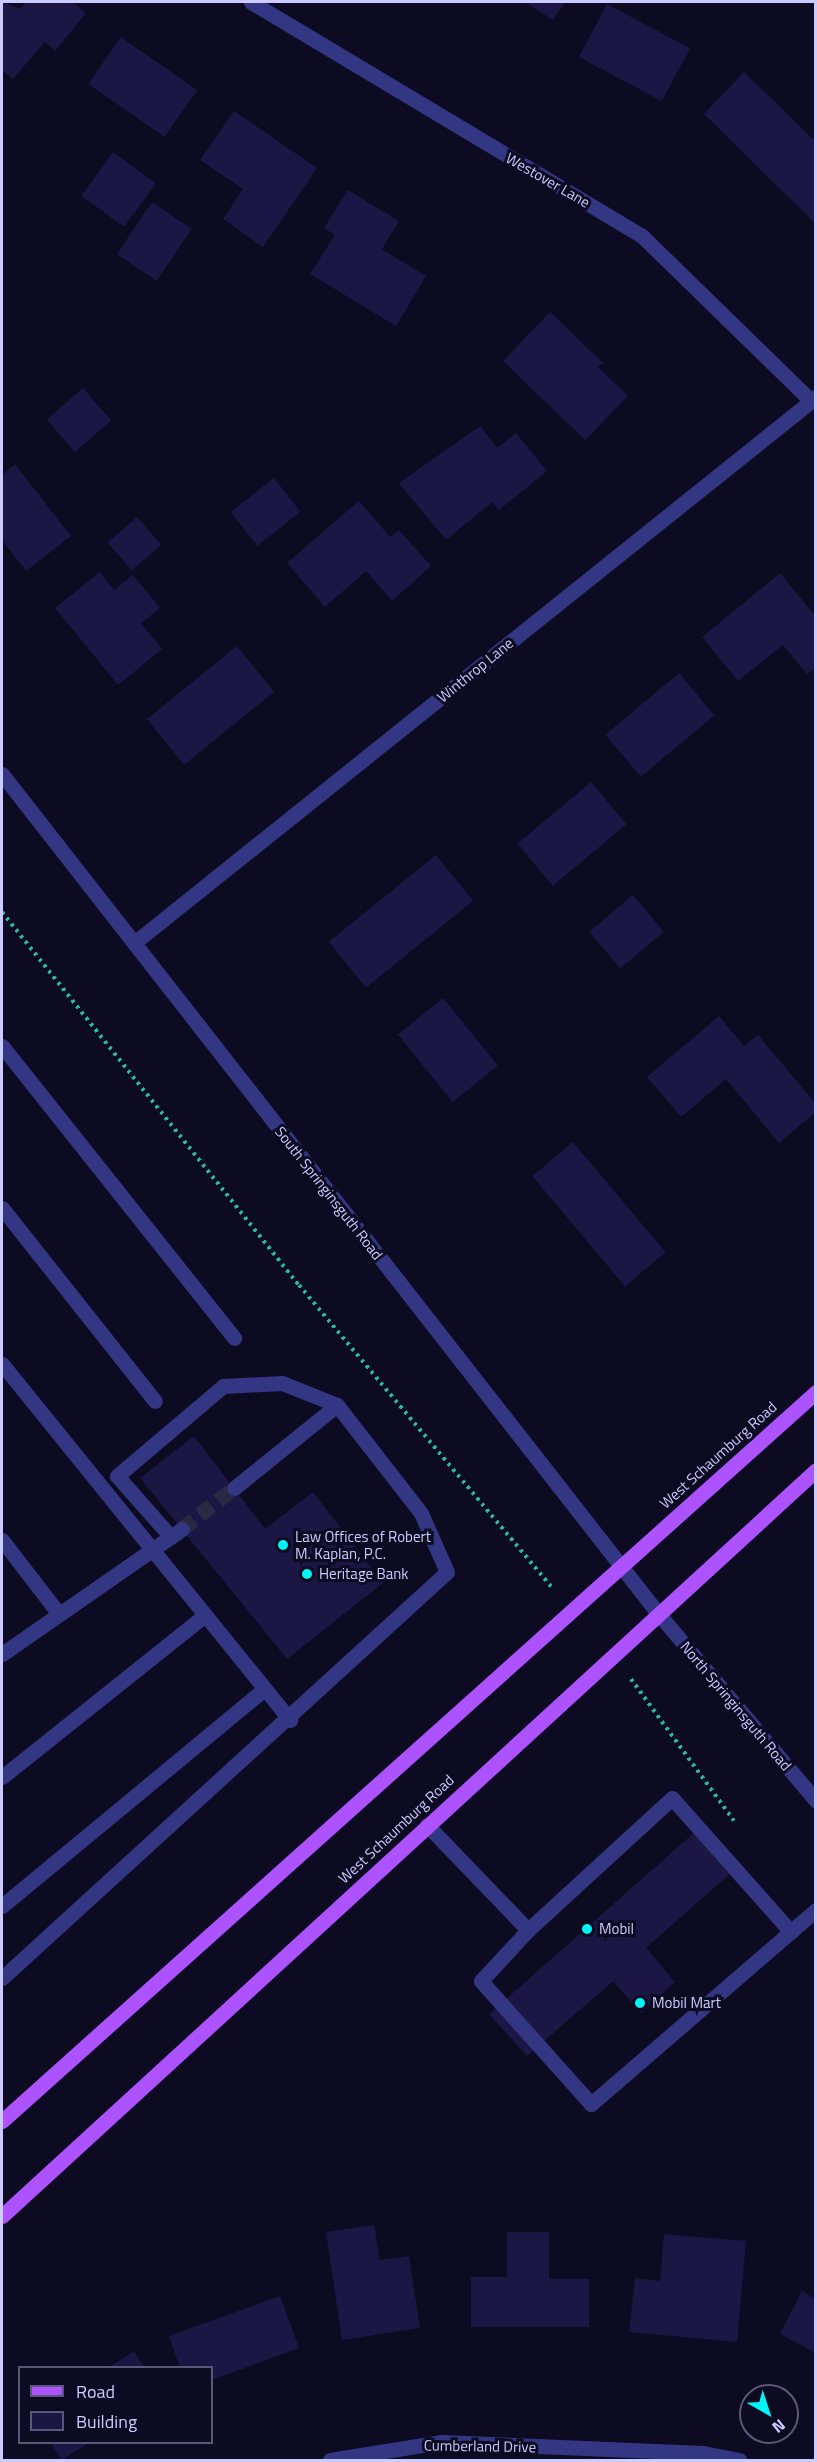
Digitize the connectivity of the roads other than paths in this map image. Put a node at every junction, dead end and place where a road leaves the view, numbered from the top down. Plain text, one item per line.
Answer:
1 (251, 2) edge
2 (813, 399) edge
3 (2, 774) edge
4 (134, 944) junction
5 (2, 1046) edge
6 (2, 1208) edge
7 (234, 1338) dead end
8 (2, 1364) edge
9 (816, 1392) edge
10 (155, 1401) dead end
11 (337, 1405) junction
12 (816, 1470) edge
13 (234, 1488) tunnel mouth
14 (2, 1540) edge
15 (153, 1552) junction
16 (621, 1566) junction
17 (657, 1612) junction
18 (59, 1614) junction
19 (204, 1616) junction
20 (2, 1654) edge
21 (264, 1689) junction
22 (290, 1720) junction
23 (2, 1777) edge
24 (816, 1801) edge
25 (428, 1825) junction
26 (2, 1906) edge
27 (816, 1910) edge
28 (528, 1930) junction
29 (791, 1932) junction
30 (2, 1978) edge
31 (2, 2121) edge
32 (2, 2216) edge
33 (330, 2460) edge
34 (740, 2460) edge

1 - 2 street, Westover Lane
2 - 4 street, Winthrop Lane
3 - 4 street, South Springinsguth Road
4 - 16 street, South Springinsguth Road
5 - 7 street
6 - 10 street
8 - 15 street
9 - 16 main road, West Schaumburg Road
11 - 13 street
11 - 15 street
11 - 22 street
12 - 17 main road, West Schaumburg Road
14 - 18 street
15 - 18 street
15 - 19 street
16 - 17 street, South Springinsguth Road
16 - 31 main road, West Schaumburg Road
17 - 24 street, North Springinsguth Road
17 - 25 main road, West Schaumburg Road
18 - 20 street
19 - 21 street
19 - 23 street
21 - 22 street
21 - 26 street
22 - 30 street
25 - 28 street
25 - 32 main road, West Schaumburg Road
27 - 29 street
28 - 29 street
28 - 29 street
33 - 34 street, Cumberland Drive

